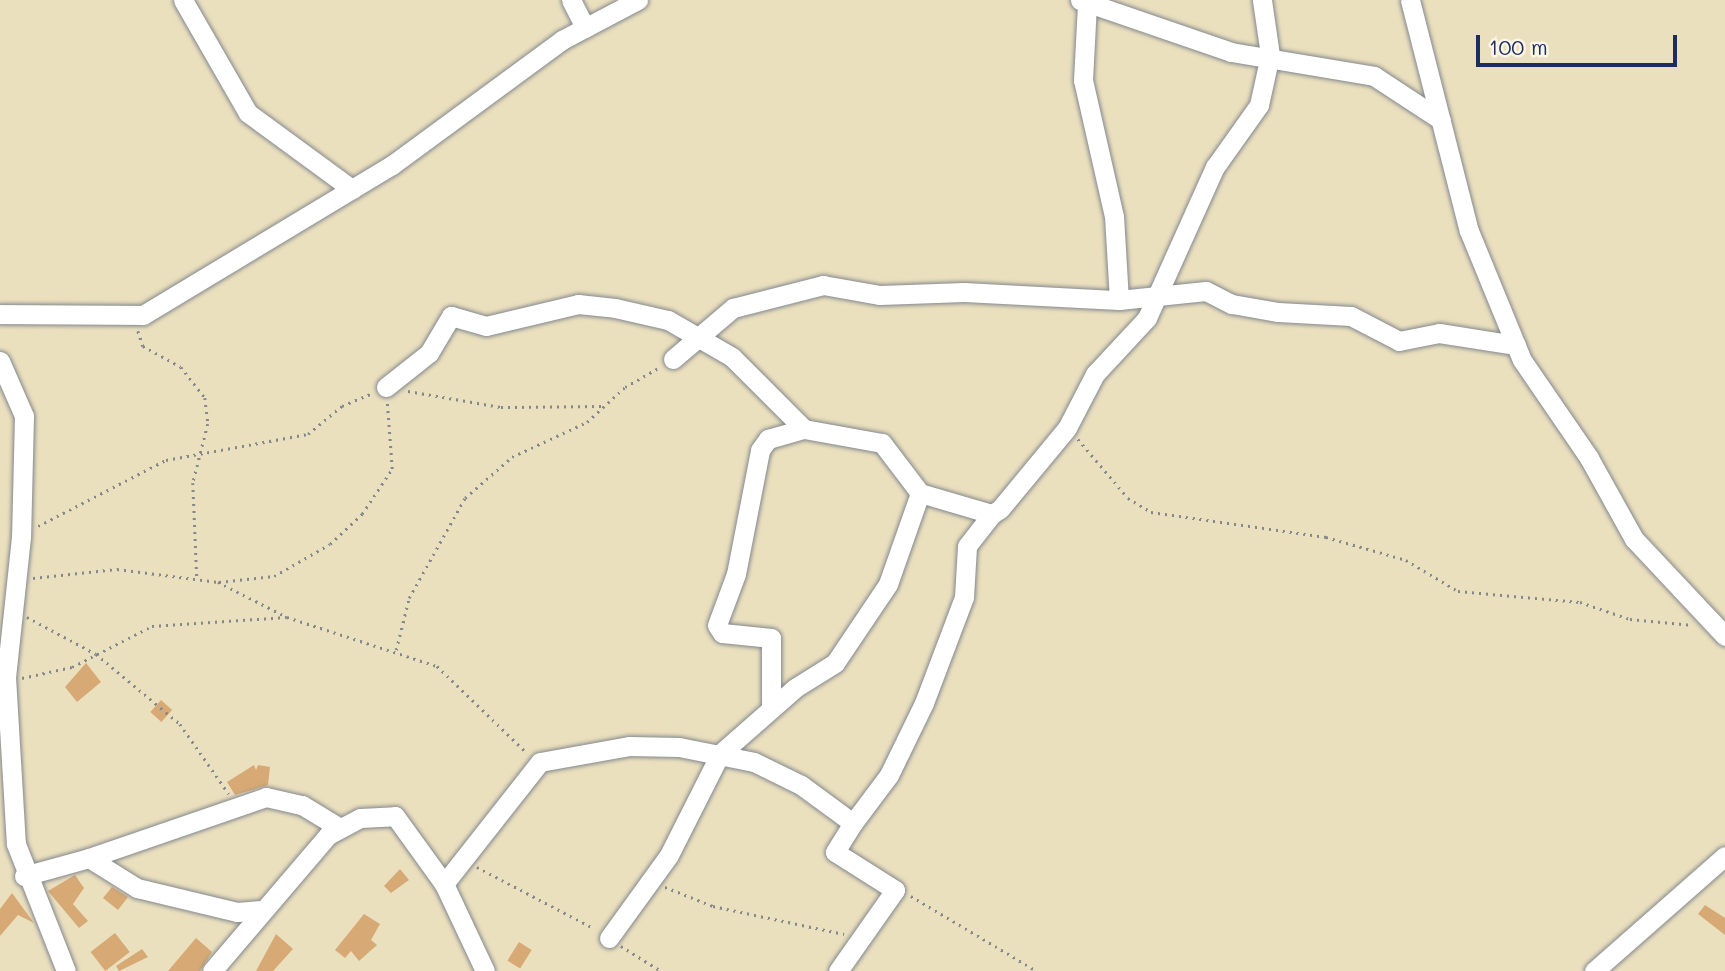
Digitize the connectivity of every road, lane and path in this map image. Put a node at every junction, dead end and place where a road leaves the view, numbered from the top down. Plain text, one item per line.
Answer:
1 (167, 0) edge
2 (571, 0) edge
3 (638, 0) edge
4 (1262, 0) edge
5 (1410, 0) edge
6 (1084, 2) edge
7 (184, 6) edge
8 (584, 28) junction
9 (1270, 55) junction
10 (1441, 120) junction
11 (352, 189) junction
12 (1161, 295) junction
13 (1119, 300) junction
14 (0, 314) edge
15 (134, 318) junction
16 (699, 338) junction
17 (1516, 345) junction
18 (673, 359) joint
19 (0, 360) edge
20 (386, 387) junction
21 (604, 406) junction
22 (1067, 428) junction
23 (804, 429) junction
24 (201, 454) junction
25 (920, 493) junction
26 (992, 514) junction
27 (21, 537) junction
28 (197, 578) junction
29 (8, 581) edge
30 (218, 582) junction
31 (12, 611) junction
32 (287, 617) junction
33 (1721, 630) edge
34 (396, 650) junction
35 (96, 654) junction
36 (3, 679) edge
37 (771, 709) junction
38 (720, 754) junction
39 (540, 762) junction
40 (236, 804) junction
41 (853, 823) junction
42 (340, 828) junction
43 (1725, 856) edge
44 (89, 858) junction
45 (464, 861) junction
46 (24, 876) junction
47 (651, 881) junction
48 (444, 884) junction
49 (895, 890) junction
50 (261, 910) junction
51 (609, 938) junction
52 (861, 938) junction
53 (66, 971) edge
54 (212, 971) edge
55 (485, 971) edge
56 (661, 971) edge
57 (838, 971) edge
58 (1037, 971) edge
59 (1594, 971) edge

1 - 7 street
2 - 8 street
3 - 8 street
4 - 9 street
5 - 10 street
6 - 9 street
6 - 13 street
7 - 11 street
8 - 11 street
9 - 10 street
9 - 12 street
10 - 17 street
11 - 15 street
12 - 13 street
12 - 17 street
12 - 22 street
13 - 16 street
14 - 15 street
15 - 24 path
16 - 18 street
16 - 20 street
16 - 23 street
17 - 33 street
18 - 21 path
19 - 27 street
20 - 21 path
20 - 24 path
20 - 30 path
21 - 34 path
22 - 26 street
22 - 33 path
23 - 25 street
23 - 37 street
24 - 27 path
24 - 28 path
25 - 26 street
25 - 37 street
26 - 41 street
27 - 29 street
28 - 29 path
28 - 30 path
29 - 31 street
30 - 32 path
31 - 35 path
31 - 36 street
32 - 34 path
32 - 35 path
34 - 39 path
35 - 36 path
35 - 40 path
36 - 46 street
37 - 38 street
38 - 39 street
38 - 41 street
38 - 47 street
39 - 45 street
40 - 42 street
40 - 44 street
41 - 49 street
42 - 48 street
42 - 50 street
43 - 59 street
44 - 46 street
44 - 50 street
45 - 48 street
45 - 51 path
46 - 53 street
47 - 51 street
47 - 52 path
48 - 55 street
49 - 52 street
49 - 58 path
50 - 54 street
51 - 56 path
52 - 57 street

